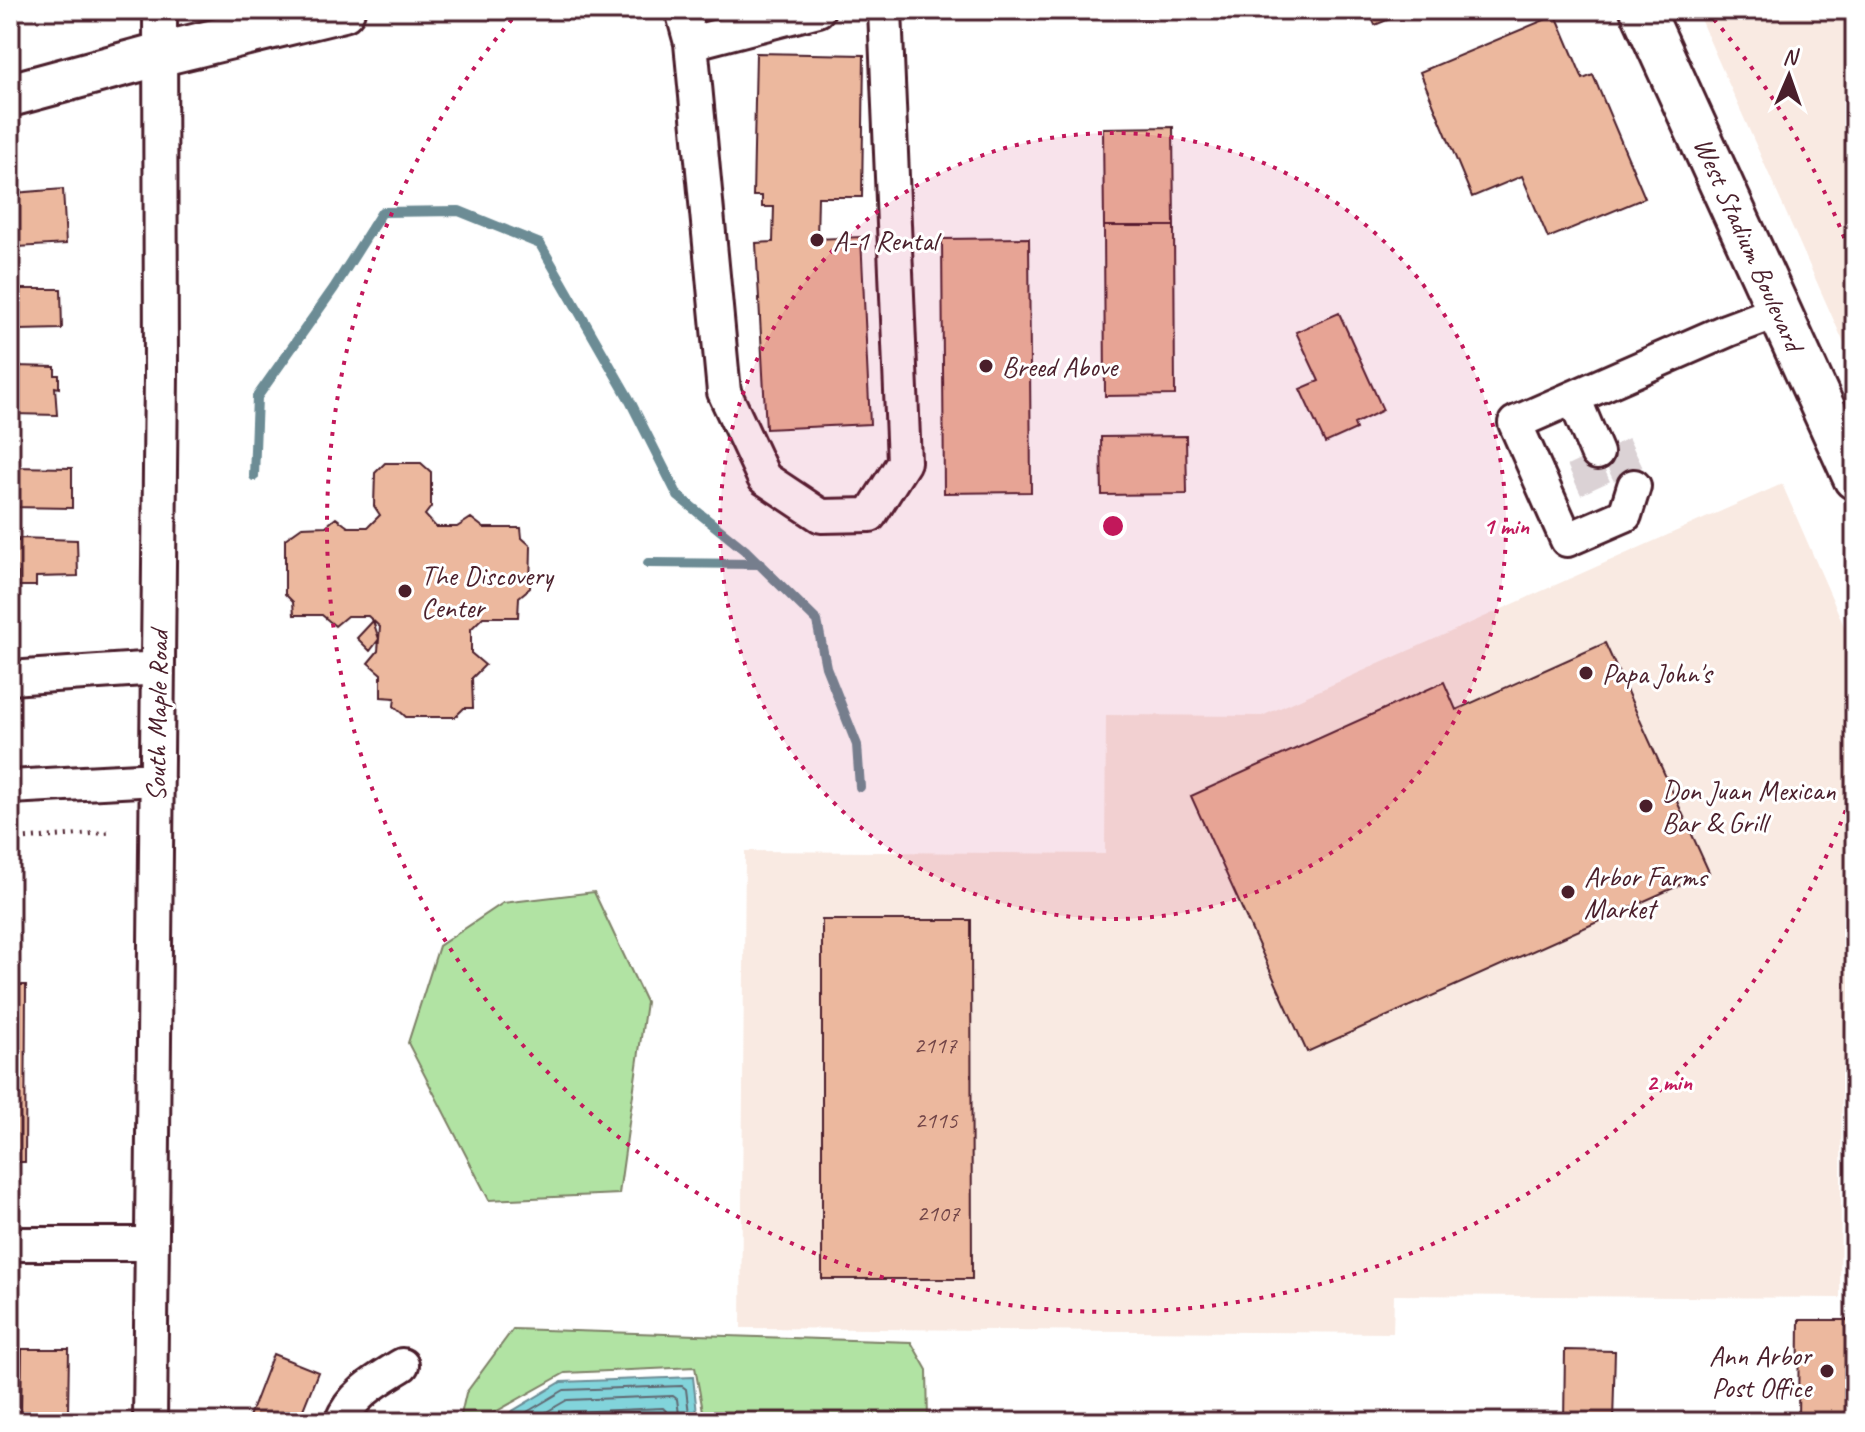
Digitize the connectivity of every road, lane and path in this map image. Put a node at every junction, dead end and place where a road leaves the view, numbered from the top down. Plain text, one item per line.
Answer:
1 (160, 10) edge
2 (343, 10) edge
3 (682, 10) edge
4 (885, 10) edge
5 (1642, 10) edge
6 (807, 12) edge
7 (691, 43) junction
8 (161, 54) junction
9 (10, 95) edge
10 (1779, 311) junction
11 (1579, 411) junction
12 (1598, 452) tunnel mouth
13 (1855, 478) edge
14 (1619, 499) dead end
15 (158, 668) junction
16 (10, 678) edge
17 (157, 779) junction
18 (10, 787) edge
19 (112, 832) dead end
20 (10, 840) edge
21 (10, 1244) edge
22 (152, 1244) junction
23 (402, 1365) dead end
24 (150, 1422) edge
25 (341, 1422) edge

1 - 8 street, South Maple Road
2 - 8 main road
3 - 7 street
4 - 7 street
5 - 10 main road, West Stadium Boulevard
6 - 7 street
8 - 9 main road
8 - 15 street, South Maple Road
10 - 11 street
10 - 13 main road, West Stadium Boulevard
11 - 12 street
11 - 14 street
15 - 16 street
15 - 17 street, South Maple Road
17 - 18 street
17 - 22 street, South Maple Road
19 - 20 path
21 - 22 street
22 - 24 street, South Maple Road
23 - 25 street

